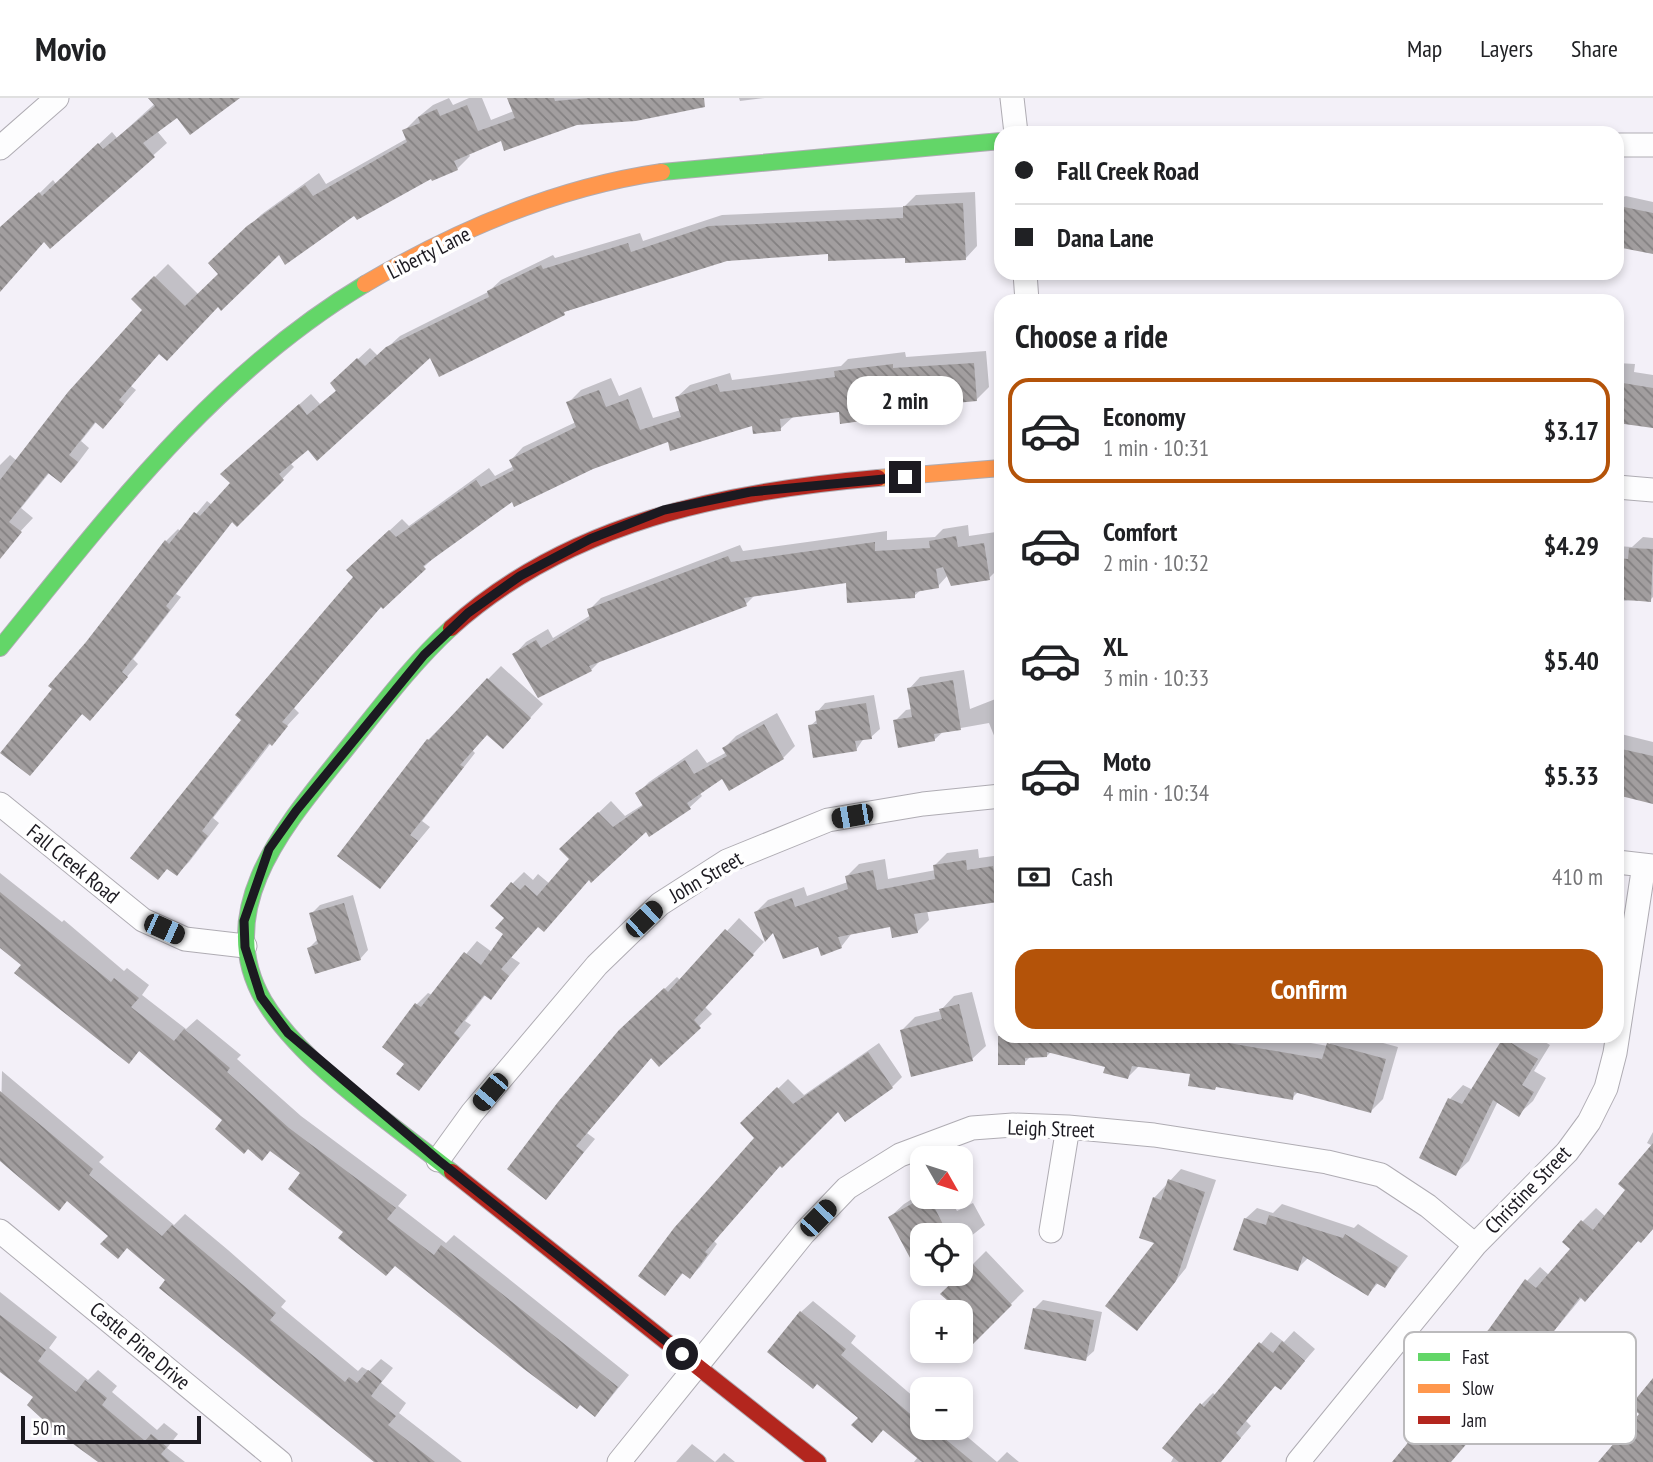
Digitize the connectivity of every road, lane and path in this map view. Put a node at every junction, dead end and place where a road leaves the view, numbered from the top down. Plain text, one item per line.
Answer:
1 (57, 98) edge
2 (1012, 98) edge
3 (1015, 126) edge
4 (994, 142) edge
5 (1624, 145) edge
6 (1653, 145) edge
7 (0, 148) edge
8 (994, 469) edge
9 (1624, 488) edge
10 (1653, 490) edge
11 (0, 648) edge
12 (994, 797) edge
13 (0, 804) edge
14 (1624, 863) edge
15 (1650, 866) edge
16 (245, 947) junction
17 (1624, 1005) edge
18 (1617, 1043) edge
19 (1068, 1127) junction
20 (438, 1160) junction
21 (0, 1231) edge
22 (1051, 1231) dead end
23 (1475, 1245) junction
24 (1404, 1332) edge
25 (1404, 1332) edge
26 (696, 1364) junction
27 (280, 1462) edge
28 (620, 1462) edge
29 (818, 1462) edge
30 (1298, 1462) edge

1 - 7 street
2 - 3 street
4 - 11 street, Liberty Lane
5 - 6 street
8 - 16 street
9 - 10 street
12 - 20 street, John Street
13 - 16 street, Fall Creek Road
14 - 15 street
15 - 17 street, Christine Street
16 - 20 street
18 - 23 street, Christine Street
19 - 22 street
19 - 23 street, Leigh Street
19 - 26 street, Leigh Street
20 - 26 street
21 - 27 street, Castle Pine Drive
23 - 24 street, Christine Street
25 - 30 street, Christine Street
26 - 28 street, Leigh Street
26 - 29 street

